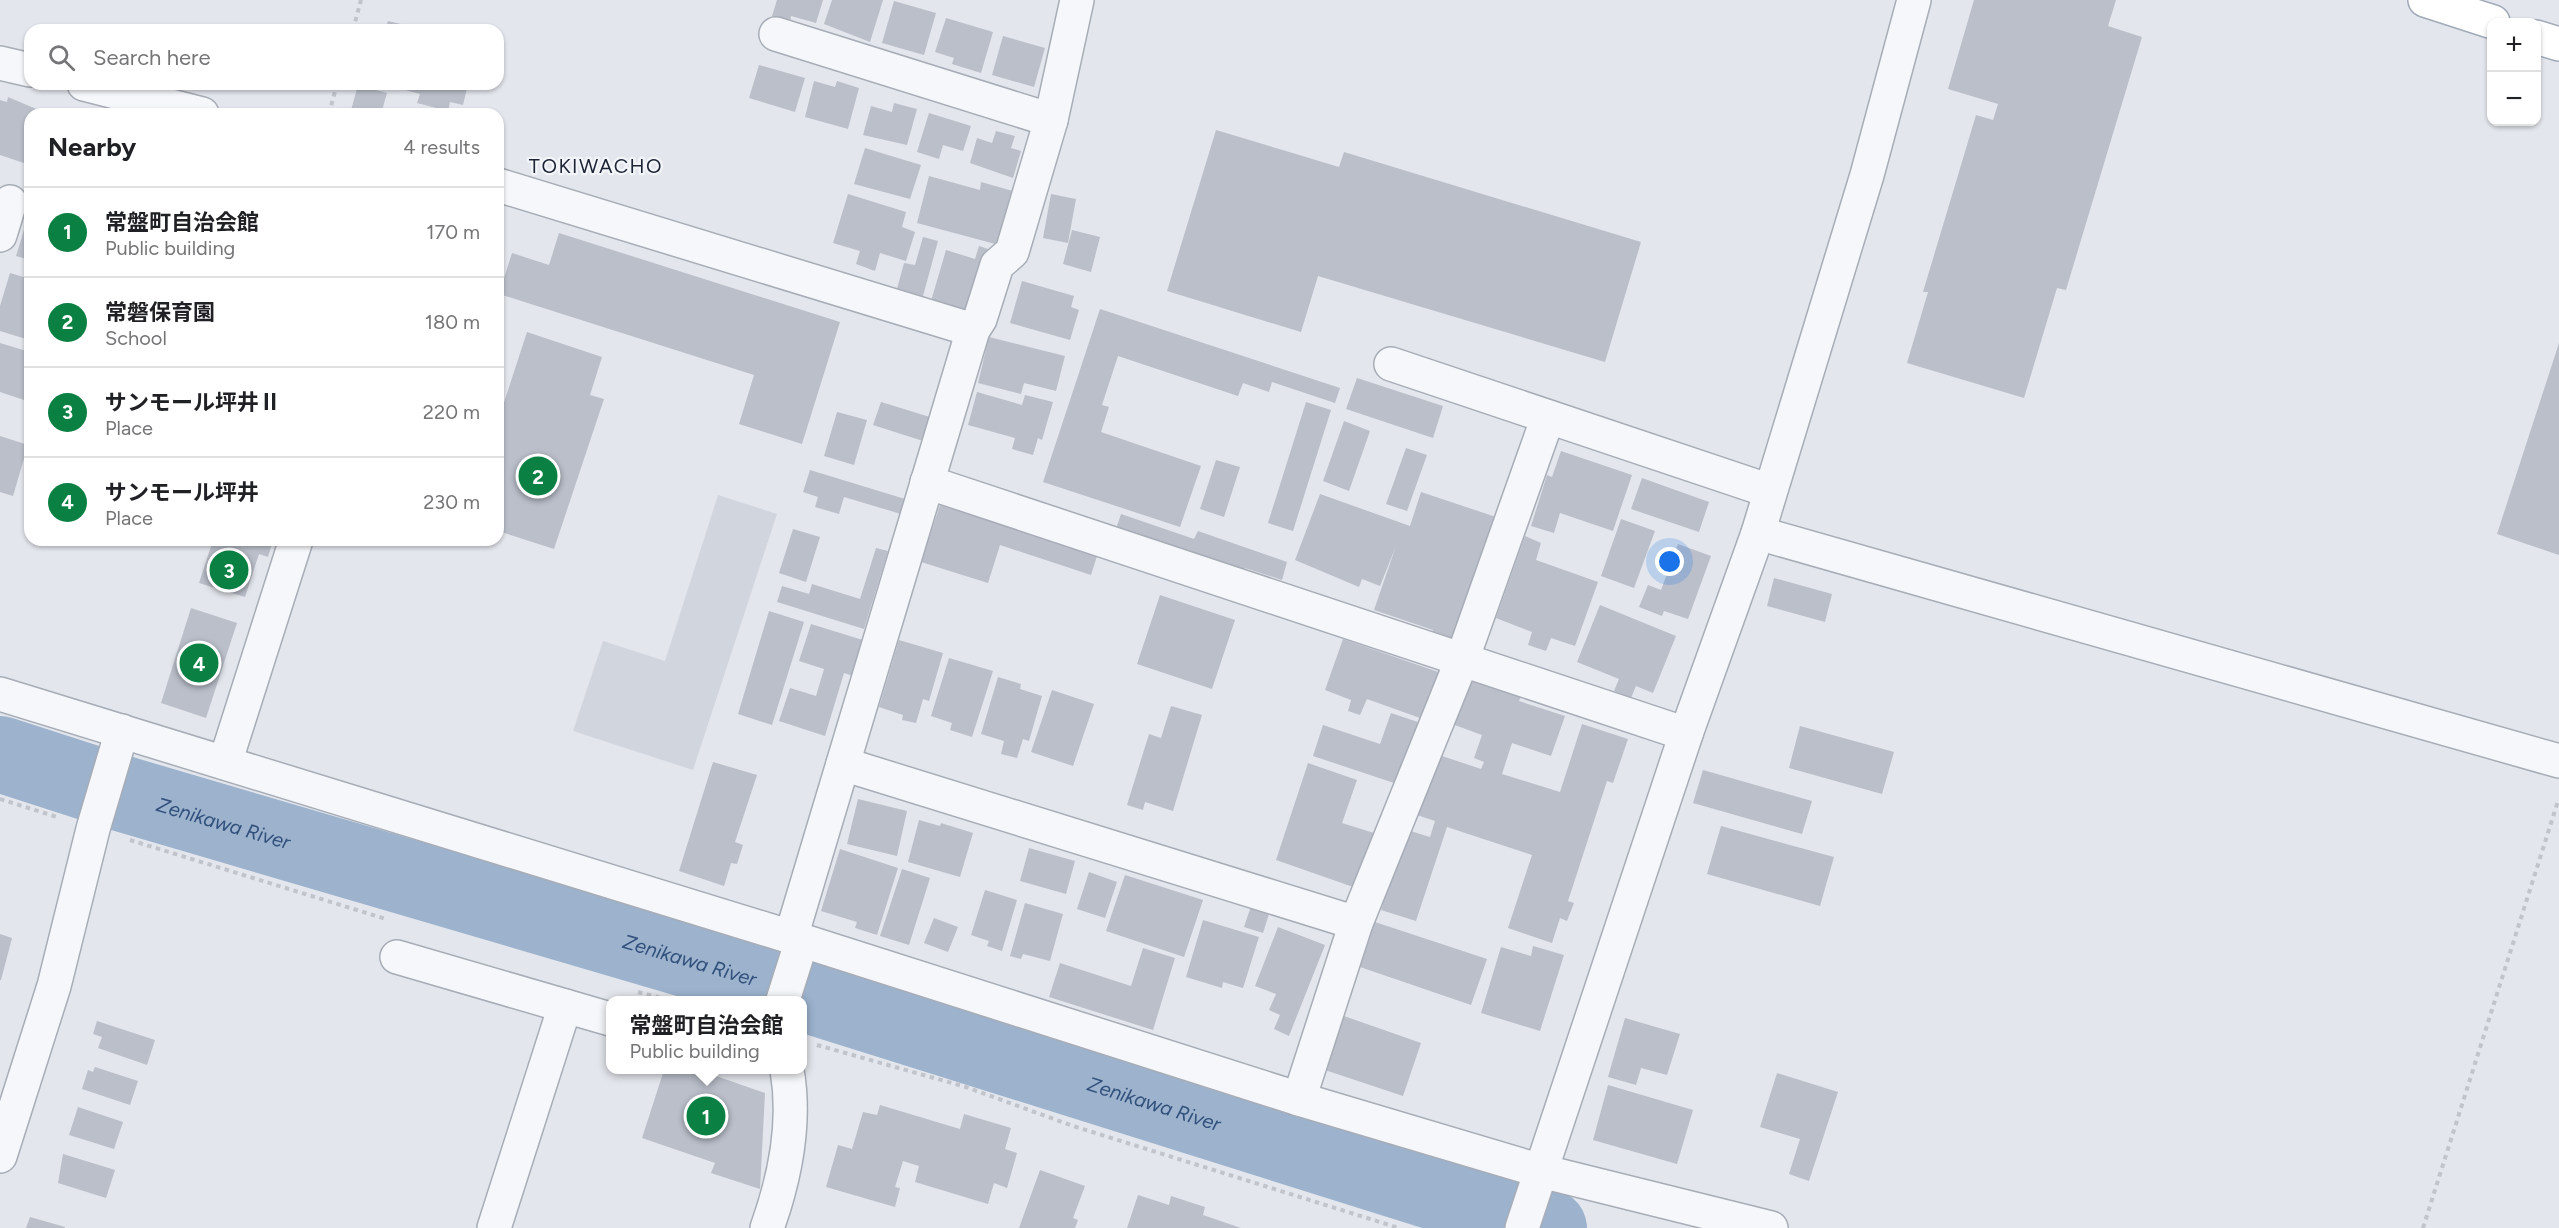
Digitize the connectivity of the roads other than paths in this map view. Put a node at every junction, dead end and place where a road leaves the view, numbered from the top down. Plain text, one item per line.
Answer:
1 (1077, 0) edge
2 (1914, 0) edge
3 (2425, 0) edge
4 (2487, 20) edge
5 (776, 34) dead end
6 (2541, 39) edge
7 (2559, 44) edge
8 (0, 63) edge
9 (24, 69) edge
10 (100, 90) edge
11 (147, 107) edge
12 (1051, 120) junction
13 (504, 187) edge
14 (10, 202) dead end
15 (0, 235) edge
16 (973, 330) junction
17 (1391, 364) dead end
18 (1548, 417) junction
19 (927, 482) junction
20 (1770, 491) junction
21 (1758, 533) junction
22 (294, 546) edge
23 (1462, 660) junction
24 (0, 694) edge
25 (1686, 734) junction
26 (119, 744) junction
27 (2559, 761) edge
28 (225, 764) junction
29 (843, 764) junction
30 (1356, 923) junction
31 (797, 945) junction
32 (397, 957) dead end
33 (784, 996) edge
34 (565, 1006) junction
35 (606, 1018) edge
36 (786, 1074) edge
37 (1299, 1099) junction
38 (0, 1156) edge
39 (1538, 1177) junction
40 (494, 1228) edge
41 (766, 1228) edge
42 (1522, 1228) edge
43 (1770, 1228) edge

1 - 12 street
2 - 20 street
3 - 4 main road
5 - 12 street
6 - 7 main road
8 - 9 street
10 - 11 street
12 - 16 street
13 - 16 street
14 - 15 street
16 - 19 street
17 - 18 street
18 - 20 street
18 - 23 street
19 - 23 street
19 - 29 street
20 - 21 street
21 - 25 street
21 - 27 street
22 - 28 street
23 - 25 street
23 - 30 street
24 - 26 street
25 - 39 street
26 - 28 street
26 - 38 street
28 - 31 street
29 - 30 street
29 - 31 street
30 - 37 street
31 - 33 street
31 - 37 street
32 - 34 street
34 - 35 street
34 - 40 street
36 - 41 street
37 - 39 street
39 - 42 street
39 - 43 street

